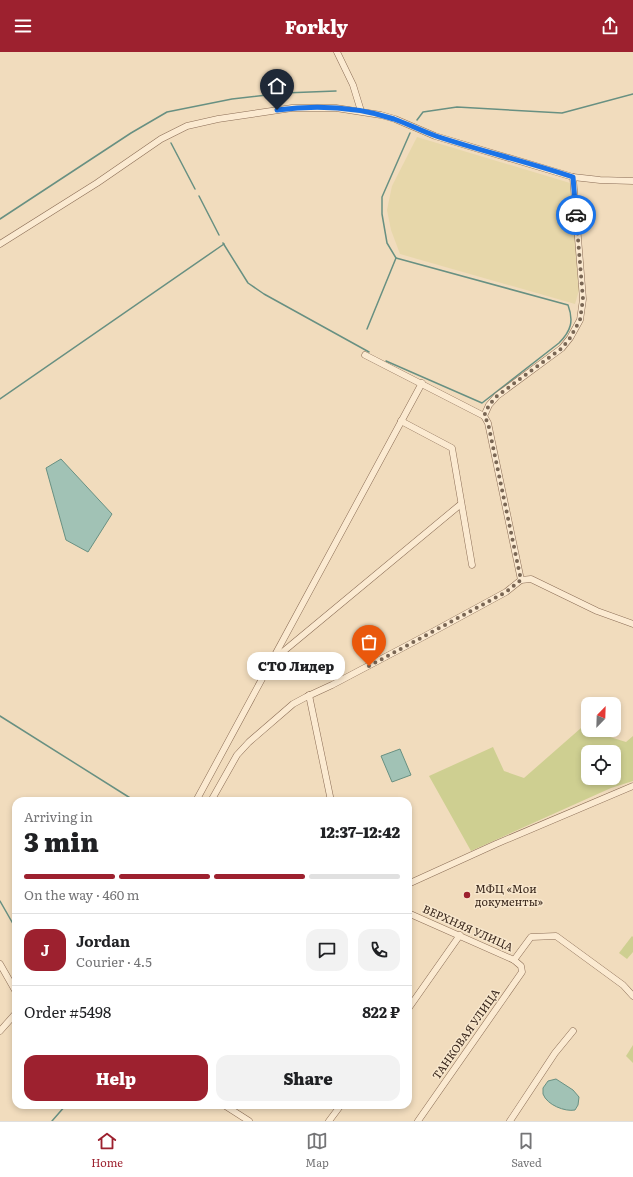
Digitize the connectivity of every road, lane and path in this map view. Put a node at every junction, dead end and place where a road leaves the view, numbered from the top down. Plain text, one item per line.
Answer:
1 (337, 52) edge
2 (361, 111) junction
3 (573, 177) junction
4 (633, 181) edge
5 (0, 244) edge
6 (364, 355) dead end
7 (422, 383) junction
8 (484, 416) junction
9 (401, 421) junction
10 (461, 504) junction
11 (472, 565) dead end
12 (521, 580) junction
13 (633, 624) edge
14 (270, 663) junction
15 (309, 695) junction
16 (633, 786) edge
17 (198, 797) edge
18 (213, 797) edge
19 (330, 797) edge
20 (412, 882) edge
21 (412, 915) edge
22 (460, 935) junction
23 (514, 960) junction
24 (0, 964) edge
25 (12, 985) edge
26 (633, 996) edge
27 (412, 1003) edge
28 (12, 1018) edge
29 (0, 1031) edge
30 (573, 1031) dead end
31 (235, 1109) edge
32 (338, 1109) edge
33 (249, 1121) edge
34 (330, 1121) edge
35 (418, 1121) edge
36 (510, 1121) edge

1 - 2 street
2 - 3 street
2 - 5 street
3 - 4 street
3 - 8 street
6 - 7 street
7 - 8 street
7 - 9 street
8 - 12 street
9 - 10 street
9 - 14 street
10 - 11 street
10 - 14 street
12 - 13 street
12 - 15 street
14 - 17 street
15 - 18 street
15 - 19 street
16 - 20 street
21 - 22 street, ВЕРХНЯЯ УЛИЦА
22 - 23 street, ВЕРХНЯЯ УЛИЦА
22 - 27 street
23 - 26 street, ВЕРХНЯЯ УЛИЦА
23 - 35 street, ТАНКОВАЯ УЛИЦА
24 - 25 street
28 - 29 street
30 - 36 street
31 - 33 street
32 - 34 street

